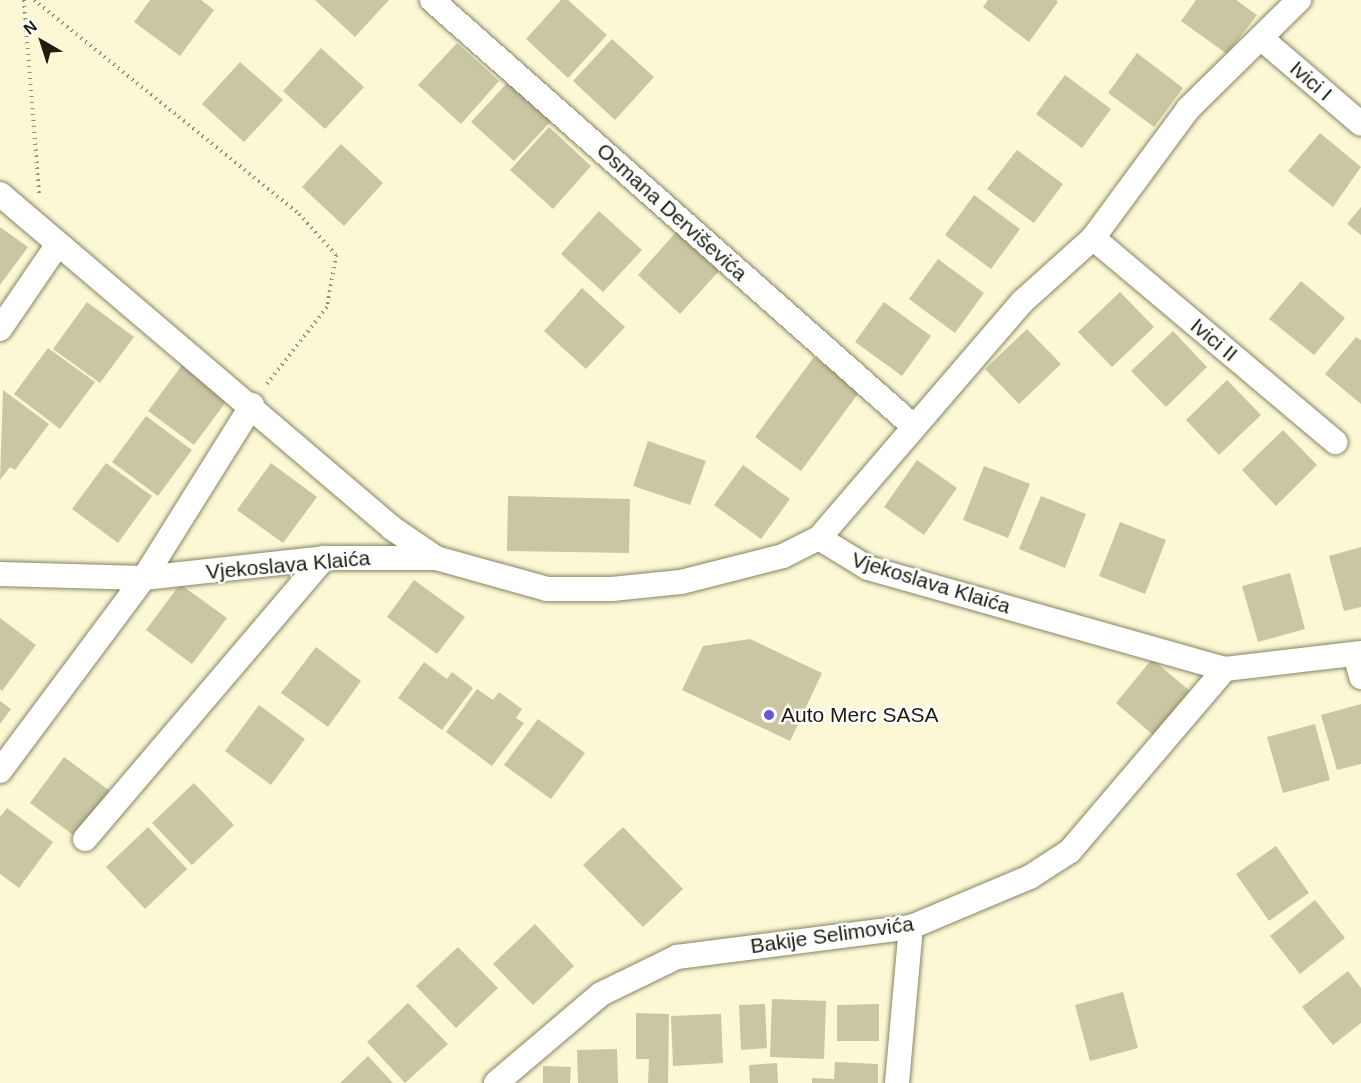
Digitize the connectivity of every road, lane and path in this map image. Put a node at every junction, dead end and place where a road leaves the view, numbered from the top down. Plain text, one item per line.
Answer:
1 (24, 0) edge
2 (34, 0) edge
3 (432, 0) edge
4 (1299, 0) edge
5 (1262, 39) junction
6 (1361, 124) edge
7 (0, 194) edge
8 (39, 226) junction
9 (1093, 238) junction
10 (58, 244) junction
11 (0, 329) edge
12 (252, 405) junction
13 (912, 425) junction
14 (1335, 442) dead end
15 (819, 538) junction
16 (324, 558) junction
17 (436, 558) junction
18 (0, 574) edge
19 (144, 578) junction
20 (1358, 653) edge
21 (1225, 669) junction
22 (1361, 677) edge
23 (0, 771) edge
24 (85, 839) dead end
25 (911, 927) junction
26 (496, 1083) edge
27 (897, 1083) edge

1 - 8 path
2 - 12 path
3 - 13 street, Osmana Derviševića
4 - 5 street
5 - 6 street, Ivici I
5 - 9 street
7 - 8 street
8 - 10 street
9 - 13 street
9 - 14 street, Ivici II
10 - 11 street
10 - 12 street
12 - 17 street
12 - 19 street
13 - 15 street
15 - 17 street, Vjekoslava Klaića
15 - 21 street, Vjekoslava Klaića
16 - 17 street, Vjekoslava Klaića
16 - 19 street, Vjekoslava Klaića
16 - 24 street
18 - 19 street, Vjekoslava Klaića
19 - 23 street
20 - 21 street
20 - 22 street
21 - 25 street, Bakije Selimovića
25 - 26 street, Bakije Selimovića
25 - 27 street

